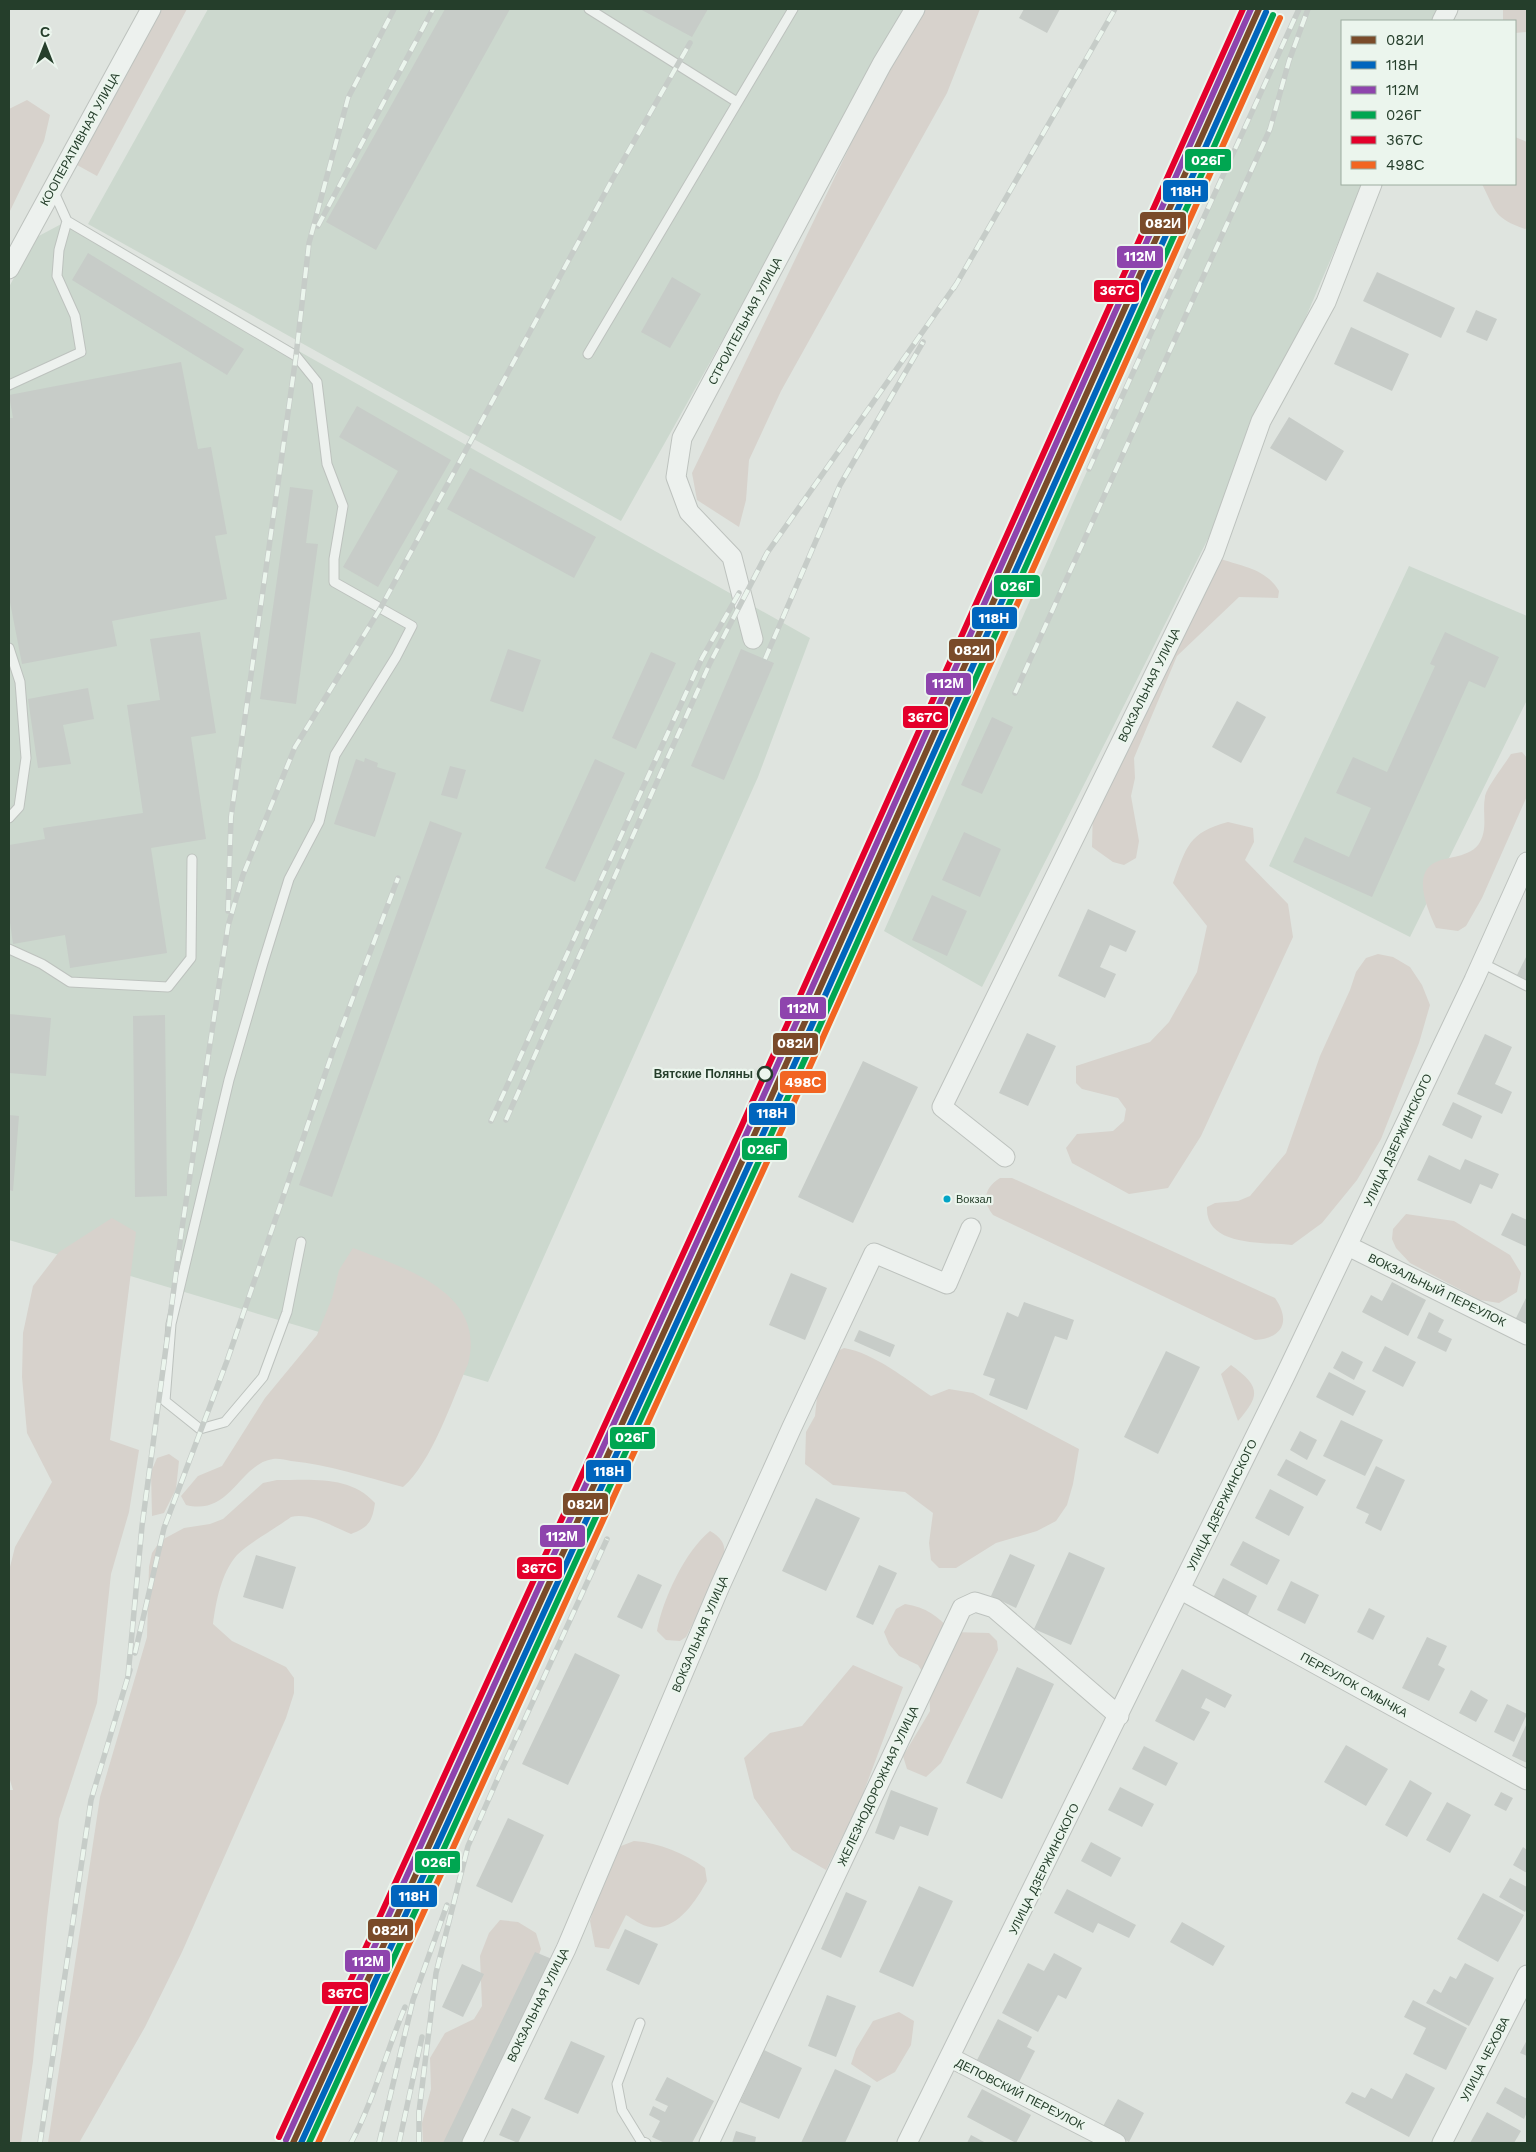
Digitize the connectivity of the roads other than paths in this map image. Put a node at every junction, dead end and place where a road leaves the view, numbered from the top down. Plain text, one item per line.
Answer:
1 (150, 9) edge
2 (589, 9) edge
3 (793, 9) edge
4 (915, 9) edge
5 (737, 102) junction
6 (1372, 185) edge
7 (53, 190) junction
8 (67, 221) junction
9 (9, 269) edge
10 (588, 354) dead end
11 (9, 385) edge
12 (753, 639) dead end
13 (9, 648) edge
14 (9, 818) edge
15 (192, 859) dead end
16 (1527, 862) edge
17 (9, 949) edge
18 (1482, 963) junction
19 (1527, 986) edge
20 (1005, 1157) dead end
21 (971, 1228) dead end
22 (300, 1242) dead end
23 (1348, 1246) junction
24 (1527, 1335) edge
25 (1181, 1590) junction
26 (1119, 1716) junction
27 (1527, 1780) edge
28 (1527, 1975) edge
29 (640, 2023) dead end
30 (950, 2058) junction
31 (472, 2143) edge
32 (646, 2143) edge
33 (709, 2143) edge
34 (907, 2143) edge
35 (1116, 2143) edge
36 (1442, 2143) edge

1 - 7 street, КООПЕРАТИВНАЯ УЛИЦА
2 - 5 lane
3 - 5 lane
4 - 12 street, СТРОИТЕЛЬНАЯ УЛИЦА
5 - 10 lane
6 - 20 street, ВОКЗАЛЬНАЯ УЛИЦА
7 - 8 lane
7 - 9 street, КООПЕРАТИВНАЯ УЛИЦА
8 - 11 lane
8 - 22 lane
13 - 14 lane
15 - 17 lane
16 - 18 street, УЛИЦА ДЗЕРЖИНСКОГО
18 - 19 lane
18 - 23 street, УЛИЦА ДЗЕРЖИНСКОГО
21 - 31 street, ВОКЗАЛЬНАЯ УЛИЦА
23 - 24 street, ВОКЗАЛЬНЫЙ ПЕРЕУЛОК
23 - 25 street, УЛИЦА ДЗЕРЖИНСКОГО
25 - 26 street, УЛИЦА ДЗЕРЖИНСКОГО
25 - 27 street, ПЕРЕУЛОК СМЫЧКА
26 - 30 street, УЛИЦА ДЗЕРЖИНСКОГО
26 - 33 street, ЖЕЛЕЗНОДОРОЖНАЯ УЛИЦА
28 - 36 street, УЛИЦА ЧЕХОВА
29 - 32 lane
30 - 34 street, УЛИЦА ДЗЕРЖИНСКОГО
30 - 35 street, ДЕПОВСКИЙ ПЕРЕУЛОК

